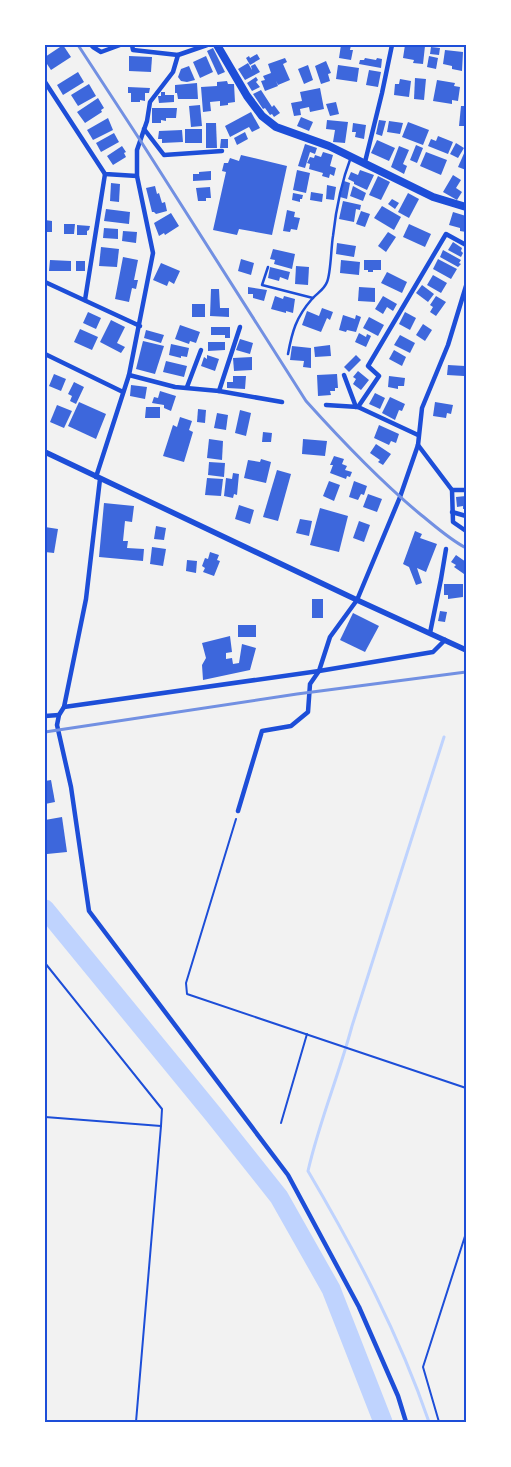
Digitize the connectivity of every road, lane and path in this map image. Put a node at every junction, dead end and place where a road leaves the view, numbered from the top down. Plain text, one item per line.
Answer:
1 (92, 45) edge
2 (120, 45) edge
3 (132, 45) edge
4 (207, 45) edge
5 (217, 45) edge
6 (392, 45) edge
7 (178, 55) junction
8 (45, 82) edge
9 (144, 128) junction
10 (222, 151) dead end
11 (352, 156) junction
12 (365, 162) junction
13 (105, 174) junction
14 (137, 176) junction
15 (466, 207) edge
16 (466, 245) edge
17 (268, 267) dead end
18 (45, 282) edge
19 (466, 286) edge
20 (313, 298) junction
21 (85, 300) junction
22 (140, 326) junction
23 (240, 327) dead end
24 (201, 350) dead end
25 (45, 354) edge
26 (288, 354) dead end
27 (344, 375) dead end
28 (129, 376) junction
29 (187, 388) junction
30 (219, 391) junction
31 (124, 392) junction
32 (282, 402) dead end
33 (326, 406) dead end
34 (357, 407) junction
35 (418, 435) junction
36 (418, 445) junction
37 (45, 452) edge
38 (98, 478) junction
39 (452, 490) junction
40 (466, 490) edge
41 (452, 512) junction
42 (466, 516) edge
43 (466, 531) edge
44 (446, 549) dead end
45 (357, 600) junction
46 (430, 633) junction
47 (444, 640) junction
48 (466, 650) edge
49 (319, 671) junction
50 (64, 707) junction
51 (59, 715) junction
52 (45, 716) edge
53 (238, 811) joint
54 (45, 963) edge
55 (307, 1034) junction
56 (466, 1088) edge
57 (45, 1117) edge
58 (280, 1122) dead end
59 (161, 1126) junction
60 (466, 1233) edge
61 (136, 1422) edge
62 (406, 1422) edge
63 (439, 1422) edge

1 - 2 street
3 - 7 street
4 - 7 street
5 - 11 main road
6 - 12 street
7 - 9 street
8 - 13 street
9 - 10 street
9 - 14 street
11 - 12 main road
11 - 20 lane
12 - 15 main road
13 - 14 street
13 - 21 street
14 - 22 street
16 - 34 street
17 - 20 lane
18 - 21 street
19 - 35 street
20 - 26 lane
21 - 22 street
22 - 28 street
23 - 30 street
24 - 29 street
25 - 31 street
27 - 34 street
28 - 29 street
28 - 31 street
29 - 30 street
30 - 32 street
31 - 38 street
33 - 34 street
34 - 35 street
35 - 36 street
36 - 39 street
36 - 45 street
37 - 38 street
38 - 45 street
38 - 50 street
39 - 40 street
39 - 41 street
41 - 42 street
41 - 43 street
44 - 46 street
45 - 46 street
45 - 49 street
46 - 47 street
47 - 48 street
47 - 49 street
49 - 50 street
49 - 53 street
50 - 51 street
51 - 52 street
51 - 62 street
53 - 55 path
54 - 59 path
55 - 56 path
55 - 58 path
57 - 59 path
59 - 61 path
60 - 63 path

